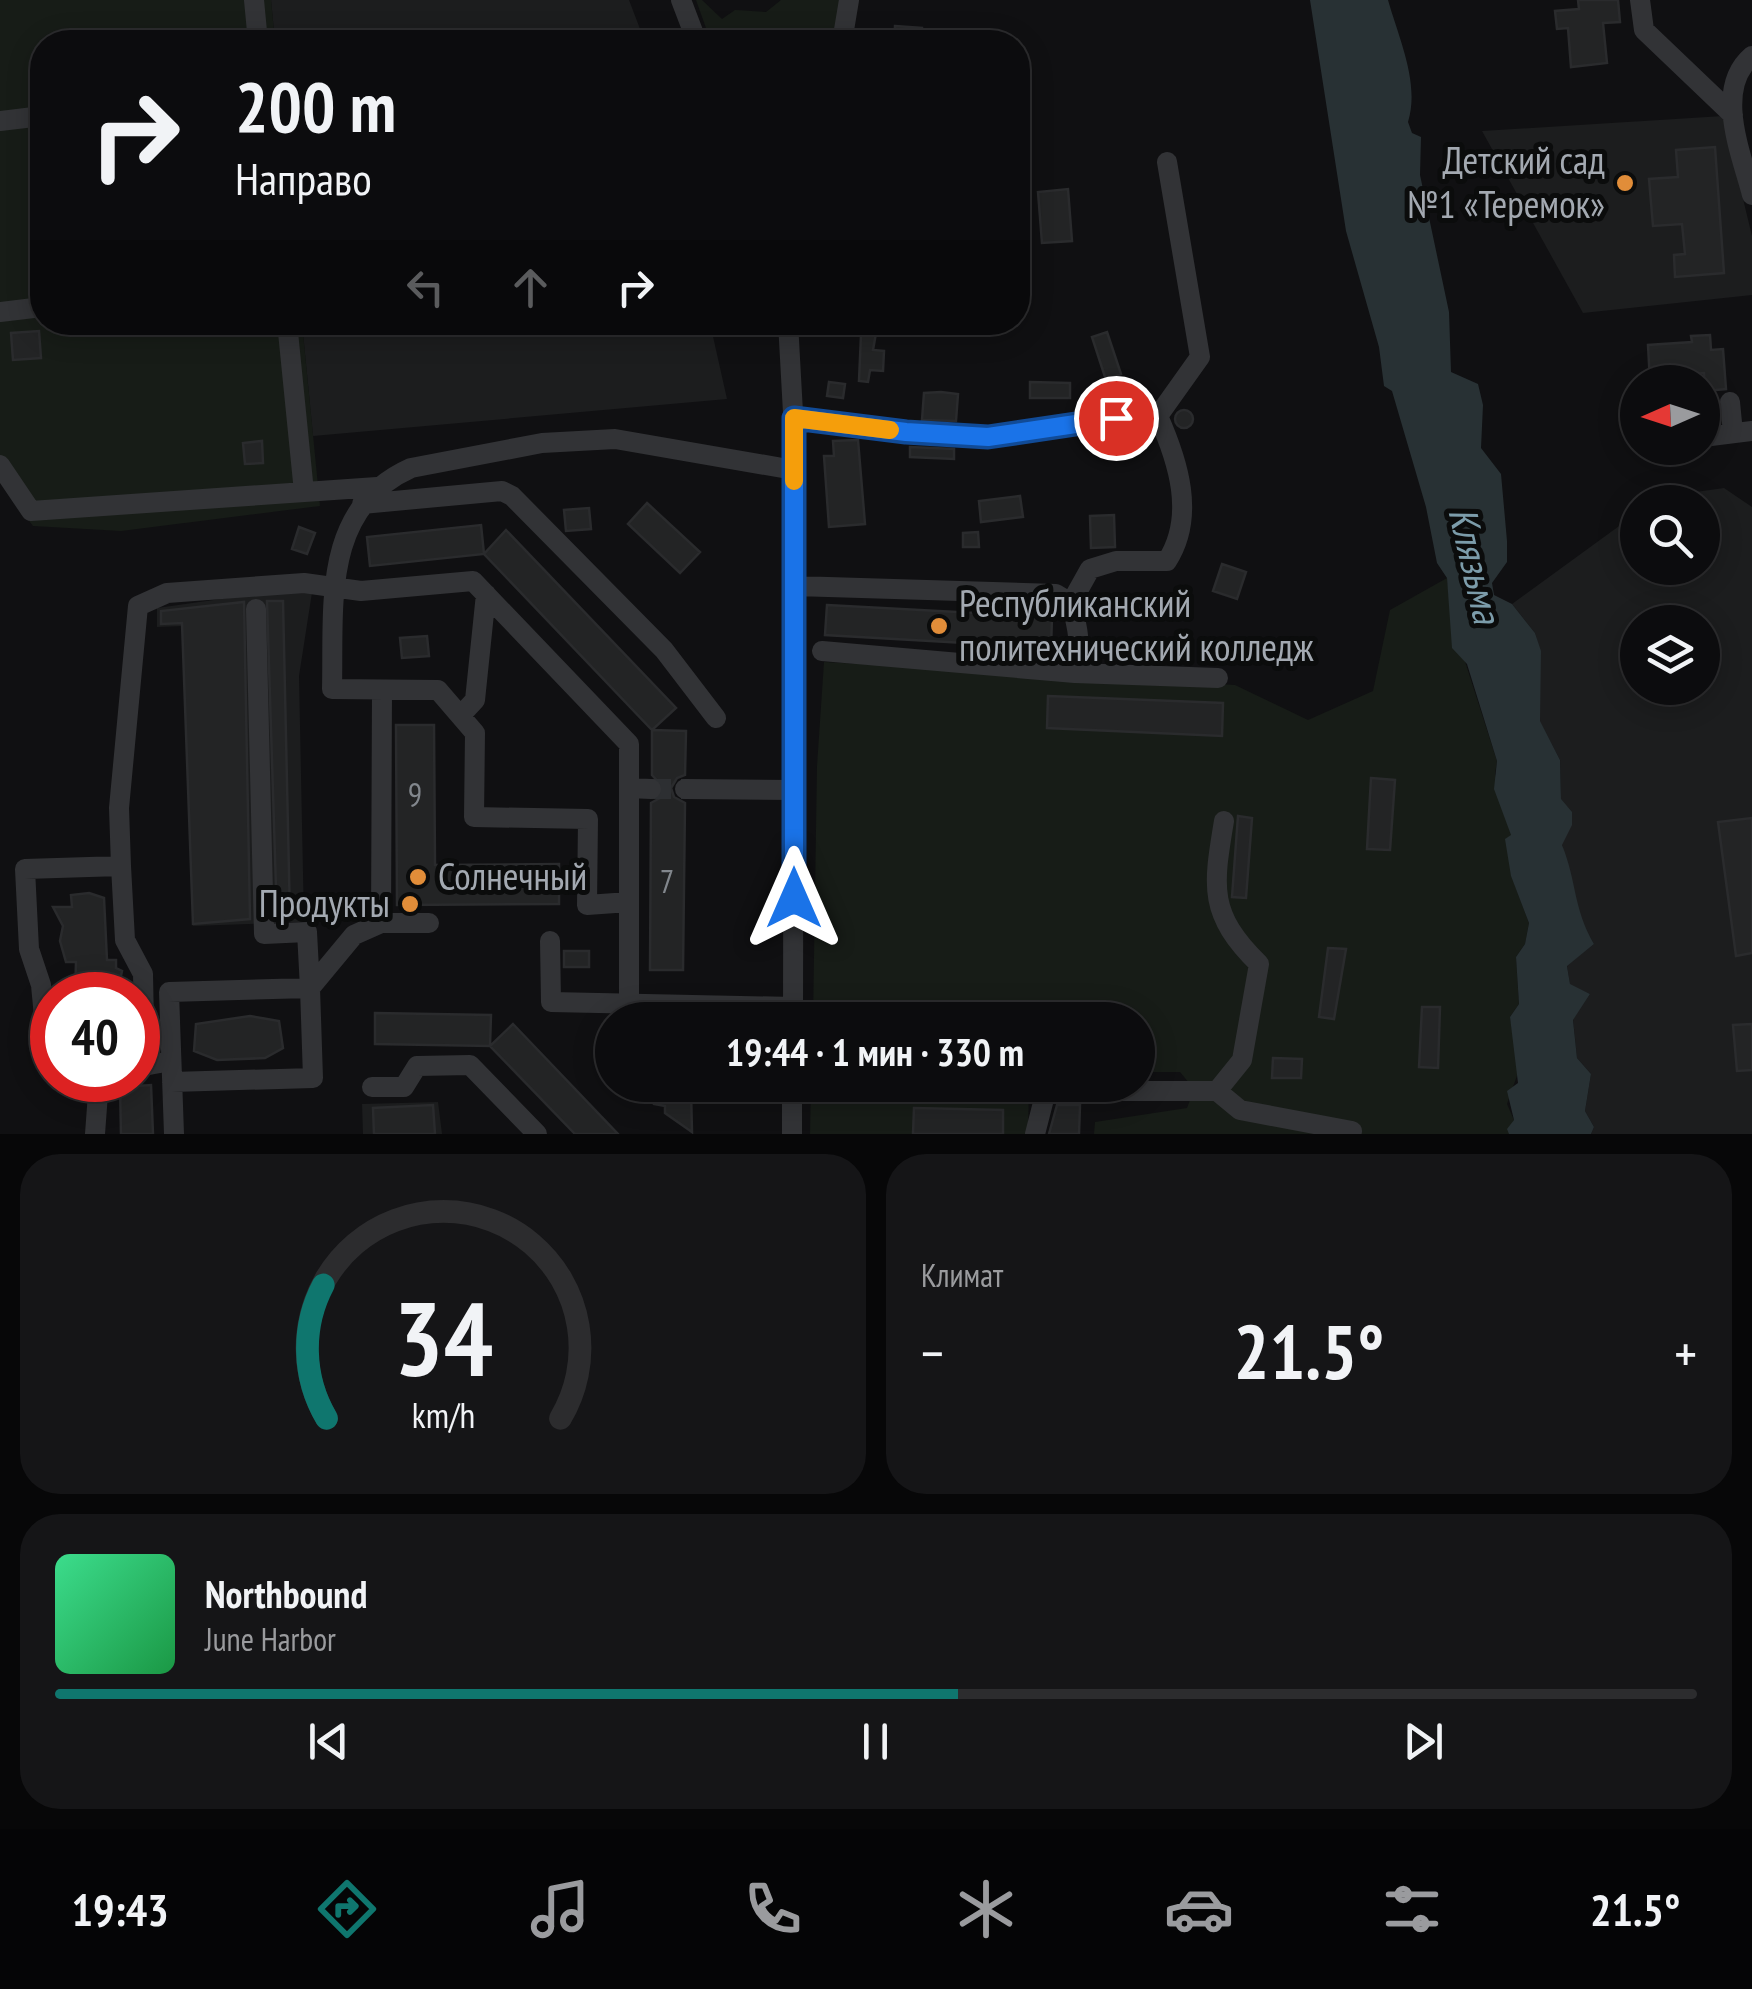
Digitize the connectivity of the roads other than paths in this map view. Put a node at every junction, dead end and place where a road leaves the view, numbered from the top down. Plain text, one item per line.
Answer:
1 (254, 0) edge
2 (681, 0) edge
3 (849, 0) edge
4 (1640, 0) edge
5 (257, 30) edge
6 (693, 30) edge
7 (844, 30) edge
8 (1752, 56) edge
9 (1732, 115) junction
10 (30, 117) edge
11 (0, 120) edge
12 (1167, 162) dead end
13 (1752, 195) edge
14 (30, 309) edge
15 (0, 312) edge
16 (288, 335) edge
17 (789, 335) edge
18 (1730, 402) dead end
19 (1158, 416) junction
20 (794, 418) junction
21 (1742, 432) edge
22 (0, 465) edge
23 (794, 470) junction
24 (377, 486) junction
25 (304, 492) junction
26 (362, 504) junction
27 (795, 586) junction
28 (336, 588) junction
29 (486, 594) junction
30 (1071, 603) junction
31 (256, 609) dead end
32 (822, 651) dead end
33 (1074, 673) junction
34 (1218, 678) dead end
35 (382, 690) junction
36 (462, 714) junction
37 (716, 718) dead end
38 (629, 788) junction
39 (652, 789) tunnel mouth
40 (685, 789) tunnel mouth
41 (794, 790) junction
42 (1224, 821) dead end
43 (121, 866) junction
44 (629, 902) junction
45 (381, 923) junction
46 (429, 923) dead end
47 (550, 942) dead end
48 (37, 972) edge
49 (141, 972) edge
50 (310, 988) junction
51 (629, 1002) edge
52 (793, 1002) edge
53 (595, 1003) edge
54 (160, 1070) edge
55 (172, 1071) junction
56 (372, 1087) dead end
57 (1216, 1091) junction
58 (97, 1102) edge
59 (792, 1102) edge
60 (1352, 1131) dead end
61 (95, 1134) edge
62 (174, 1134) edge
63 (538, 1134) edge
64 (792, 1134) edge
65 (1035, 1134) edge

1 - 5 street
2 - 6 street
3 - 7 street
4 - 9 street
8 - 9 street
9 - 13 street
10 - 11 street
12 - 19 street
14 - 15 street
16 - 25 street
17 - 20 street
18 - 21 street
19 - 20 street
19 - 30 street
20 - 23 street
22 - 25 street
23 - 24 street
23 - 27 street
24 - 25 street
24 - 26 street
26 - 28 street
26 - 37 street
27 - 30 street
27 - 41 street
28 - 29 street
28 - 35 street
28 - 43 street
29 - 36 street
29 - 38 street
30 - 33 street
31 - 50 street
32 - 33 street
33 - 34 street
35 - 36 street
35 - 45 street
36 - 44 street
38 - 39 street
38 - 44 street
40 - 41 street
41 - 52 street
42 - 57 street
43 - 48 street
43 - 49 street
44 - 51 street
45 - 46 street
45 - 50 street
47 - 53 street
50 - 55 street
50 - 55 street
54 - 55 street
55 - 62 street
56 - 63 street
57 - 60 street
57 - 65 street
58 - 61 street
59 - 64 street

